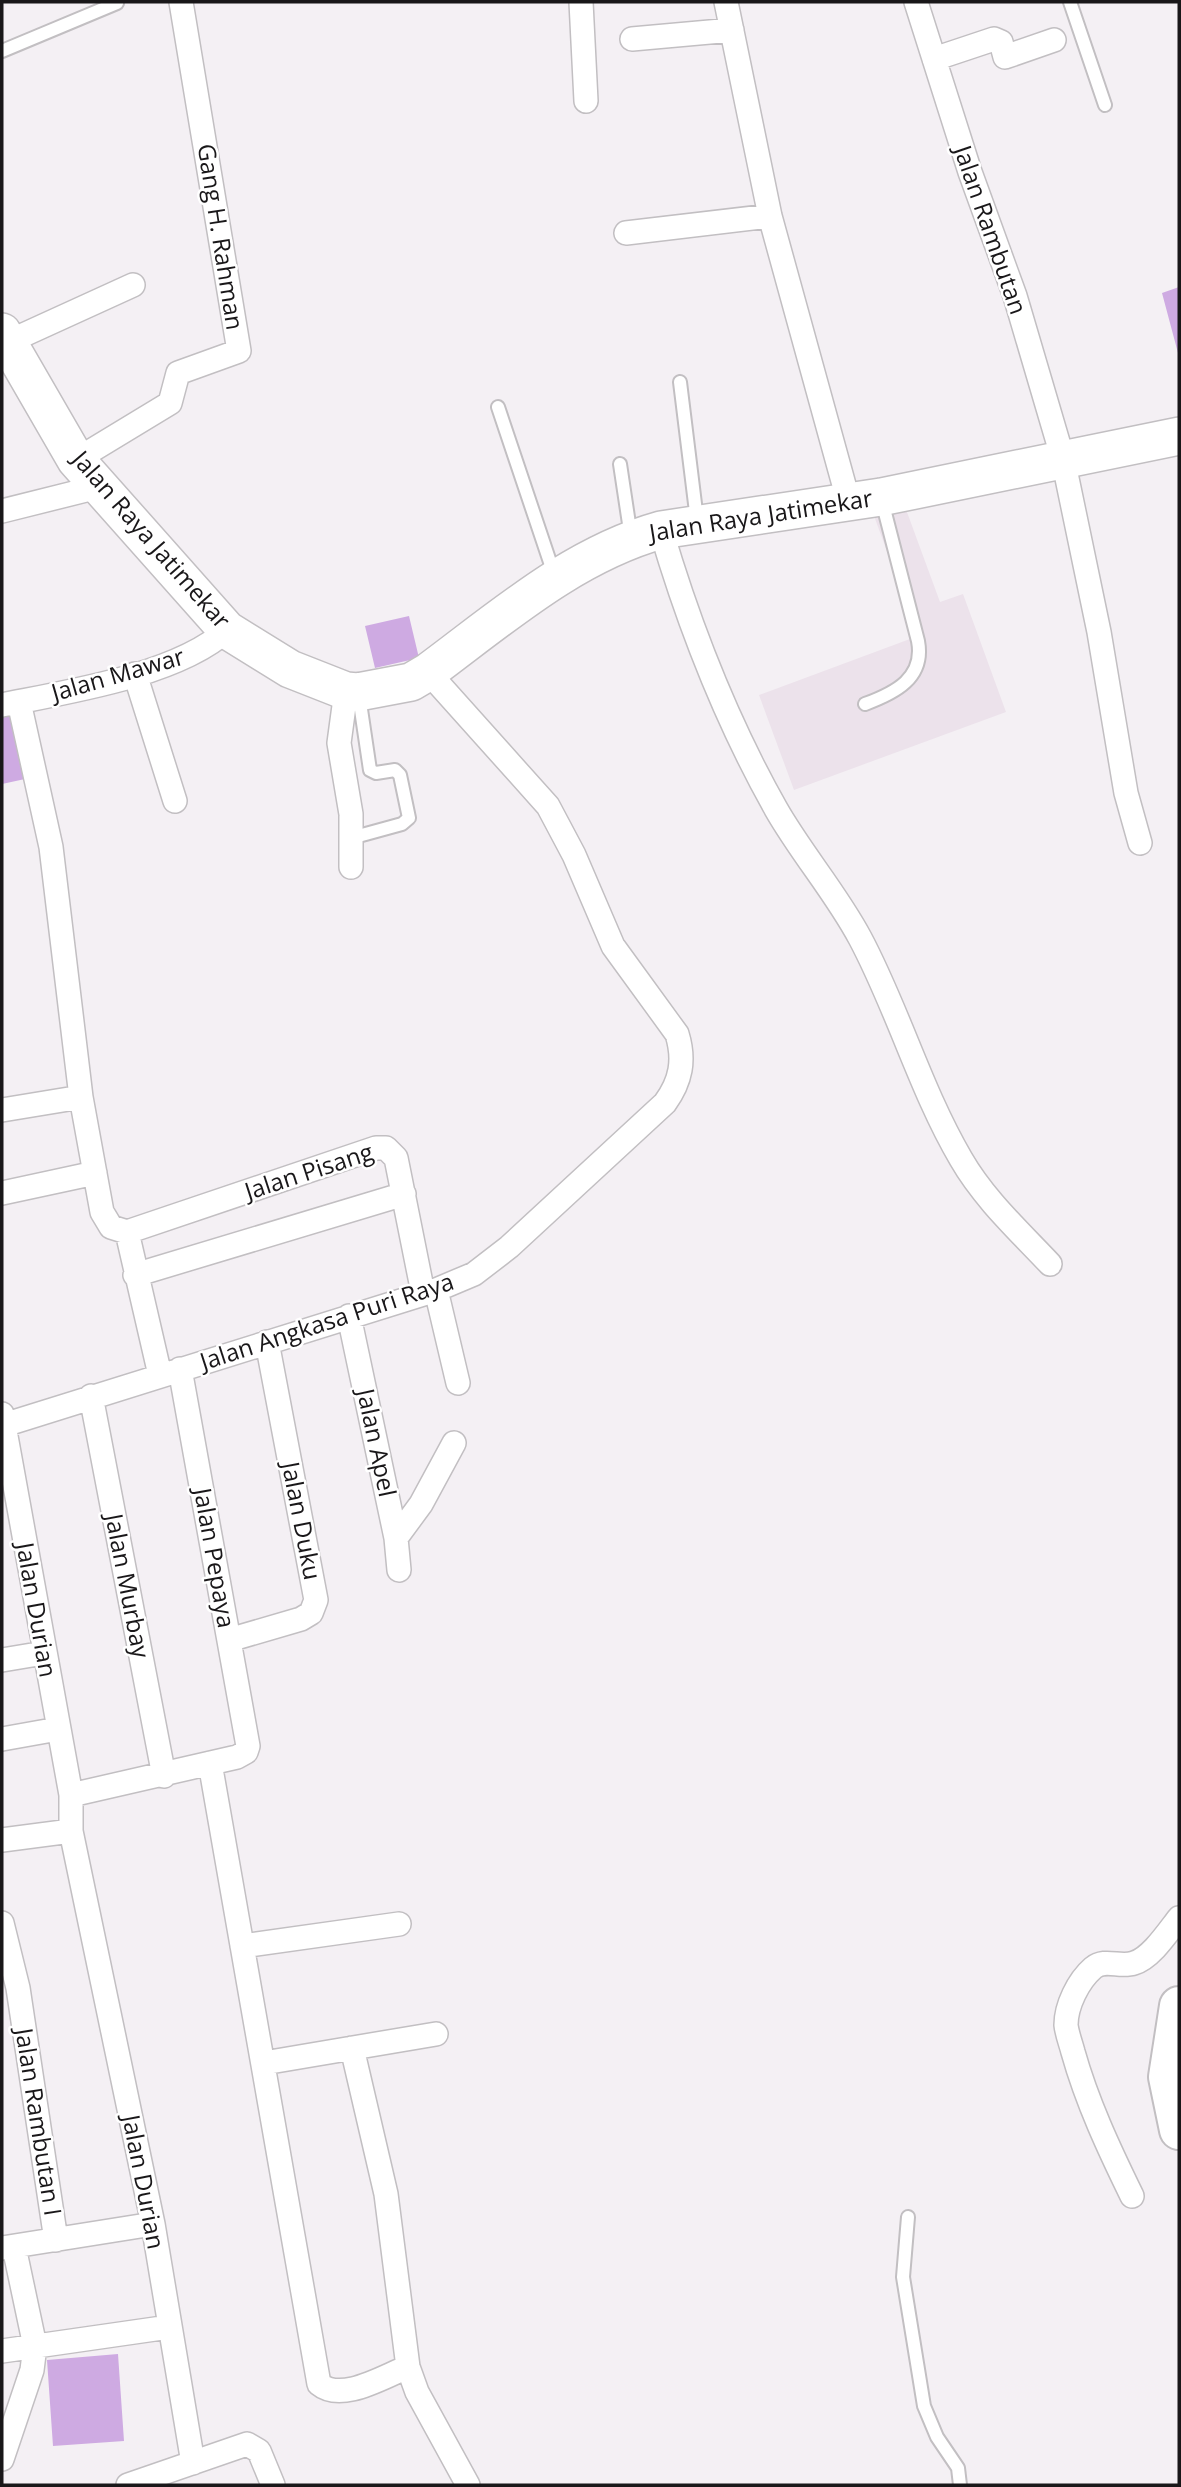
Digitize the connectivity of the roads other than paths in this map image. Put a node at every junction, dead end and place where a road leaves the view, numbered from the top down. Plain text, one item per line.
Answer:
1 (181, 2) edge
2 (581, 2) edge
3 (726, 2) edge
4 (916, 2) edge
5 (1070, 2) edge
6 (117, 3) edge
7 (732, 30) junction
8 (632, 39) dead end
9 (1054, 40) dead end
10 (2, 51) edge
11 (934, 59) junction
12 (586, 101) dead end
13 (1105, 105) dead end
14 (770, 216) junction
15 (626, 233) dead end
16 (133, 285) dead end
17 (5, 337) edge
18 (680, 382) dead end
19 (498, 407) dead end
20 (1179, 436) edge
21 (1063, 459) junction
22 (620, 464) dead end
23 (87, 474) junction
24 (865, 500) junction
25 (2, 511) edge
26 (698, 524) junction
27 (646, 534) junction
28 (555, 578) junction
29 (227, 630) junction
30 (428, 673) junction
31 (135, 674) junction
32 (352, 691) junction
33 (10, 703) edge
34 (865, 704) dead end
35 (175, 801) dead end
36 (351, 838) junction
37 (1140, 843) dead end
38 (351, 867) dead end
39 (81, 1097) junction
40 (2, 1110) edge
41 (95, 1173) junction
42 (2, 1193) edge
43 (404, 1194) junction
44 (127, 1232) junction
45 (1050, 1264) dead end
46 (135, 1275) junction
47 (430, 1291) junction
48 (349, 1316) junction
49 (267, 1342) junction
50 (170, 1372) junction
51 (458, 1383) dead end
52 (91, 1396) junction
53 (3, 1419) edge
54 (454, 1443) dead end
55 (396, 1538) junction
56 (399, 1570) dead end
57 (229, 1640) junction
58 (44, 1653) junction
59 (2, 1660) edge
60 (58, 1729) junction
61 (2, 1739) edge
62 (210, 1763) junction
63 (164, 1776) junction
64 (71, 1795) junction
65 (71, 1831) junction
66 (2, 1840) edge
67 (1179, 1918) edge
68 (2, 1923) edge
69 (399, 1924) dead end
70 (242, 1946) junction
71 (1179, 2006) edge
72 (436, 2034) dead end
73 (352, 2048) junction
74 (264, 2063) junction
75 (1179, 2130) edge
76 (1132, 2196) dead end
77 (908, 2217) dead end
78 (153, 2224) junction
79 (56, 2240) junction
80 (8, 2248) edge
81 (169, 2327) junction
82 (35, 2346) junction
83 (2, 2351) edge
84 (408, 2367) junction
85 (2, 2458) edge
86 (193, 2463) junction
87 (128, 2485) edge
88 (273, 2485) edge
89 (468, 2485) edge
90 (960, 2485) edge

1 - 23 street, Gang H. Rahman
2 - 12 street
3 - 7 street
4 - 11 street, Jalan Rambutan
5 - 13 lane
6 - 10 lane
7 - 8 street
7 - 14 street
9 - 11 street
11 - 21 street, Jalan Rambutan
14 - 15 street
14 - 24 street
16 - 17 street
17 - 23 main road, Jalan Raya Jatimekar
18 - 26 lane
19 - 28 lane
20 - 21 main road, Jalan Raya Jatimekar
21 - 24 main road, Jalan Raya Jatimekar
21 - 37 street, Jalan Rambutan
22 - 27 lane
23 - 25 street
23 - 29 main road, Jalan Raya Jatimekar
24 - 26 main road, Jalan Raya Jatimekar
24 - 34 lane
26 - 27 main road, Jalan Raya Jatimekar
27 - 28 main road, Jalan Raya Jatimekar
27 - 45 street
28 - 30 main road, Jalan Raya Jatimekar
29 - 31 street, Jalan Mawar
29 - 32 main road, Jalan Raya Jatimekar
30 - 32 main road, Jalan Raya Jatimekar
30 - 47 street, Jalan Angkasa Puri Raya
31 - 33 street, Jalan Mawar
31 - 35 street
32 - 36 street
32 - 36 lane
33 - 39 street
36 - 38 street
39 - 40 street
39 - 41 street
41 - 42 street
41 - 44 street
43 - 44 street, Jalan Pisang
43 - 46 street
43 - 47 street, Jalan Pisang
44 - 46 street, Jalan Pepaya
46 - 50 street, Jalan Pepaya
47 - 48 street, Jalan Angkasa Puri Raya
47 - 51 street, Jalan Pisang
48 - 49 street, Jalan Angkasa Puri Raya
48 - 55 street, Jalan Apel
49 - 50 street, Jalan Angkasa Puri Raya
49 - 57 street, Jalan Duku
50 - 52 street, Jalan Angkasa Puri Raya
50 - 57 street, Jalan Pepaya
52 - 53 street, Jalan Angkasa Puri Raya
52 - 63 street, Jalan Murbay
53 - 58 street, Jalan Durian
54 - 55 street
55 - 56 street, Jalan Apel
57 - 62 street, Jalan Pepaya
58 - 59 street
58 - 60 street, Jalan Durian
60 - 61 street
60 - 64 street, Jalan Durian
62 - 63 street
62 - 70 street
63 - 64 street
64 - 65 street, Jalan Durian
65 - 66 street
65 - 78 street, Jalan Durian
67 - 76 street
68 - 79 street, Jalan Rambutan I
69 - 70 street
70 - 74 street
71 - 75 highway
72 - 73 street
73 - 74 street
73 - 84 street
74 - 84 street
77 - 90 lane
78 - 79 street
78 - 81 street, Jalan Durian
79 - 80 street
80 - 82 street
81 - 82 street
81 - 86 street, Jalan Durian
82 - 83 street
82 - 85 street
84 - 89 street
86 - 87 street
86 - 88 street

